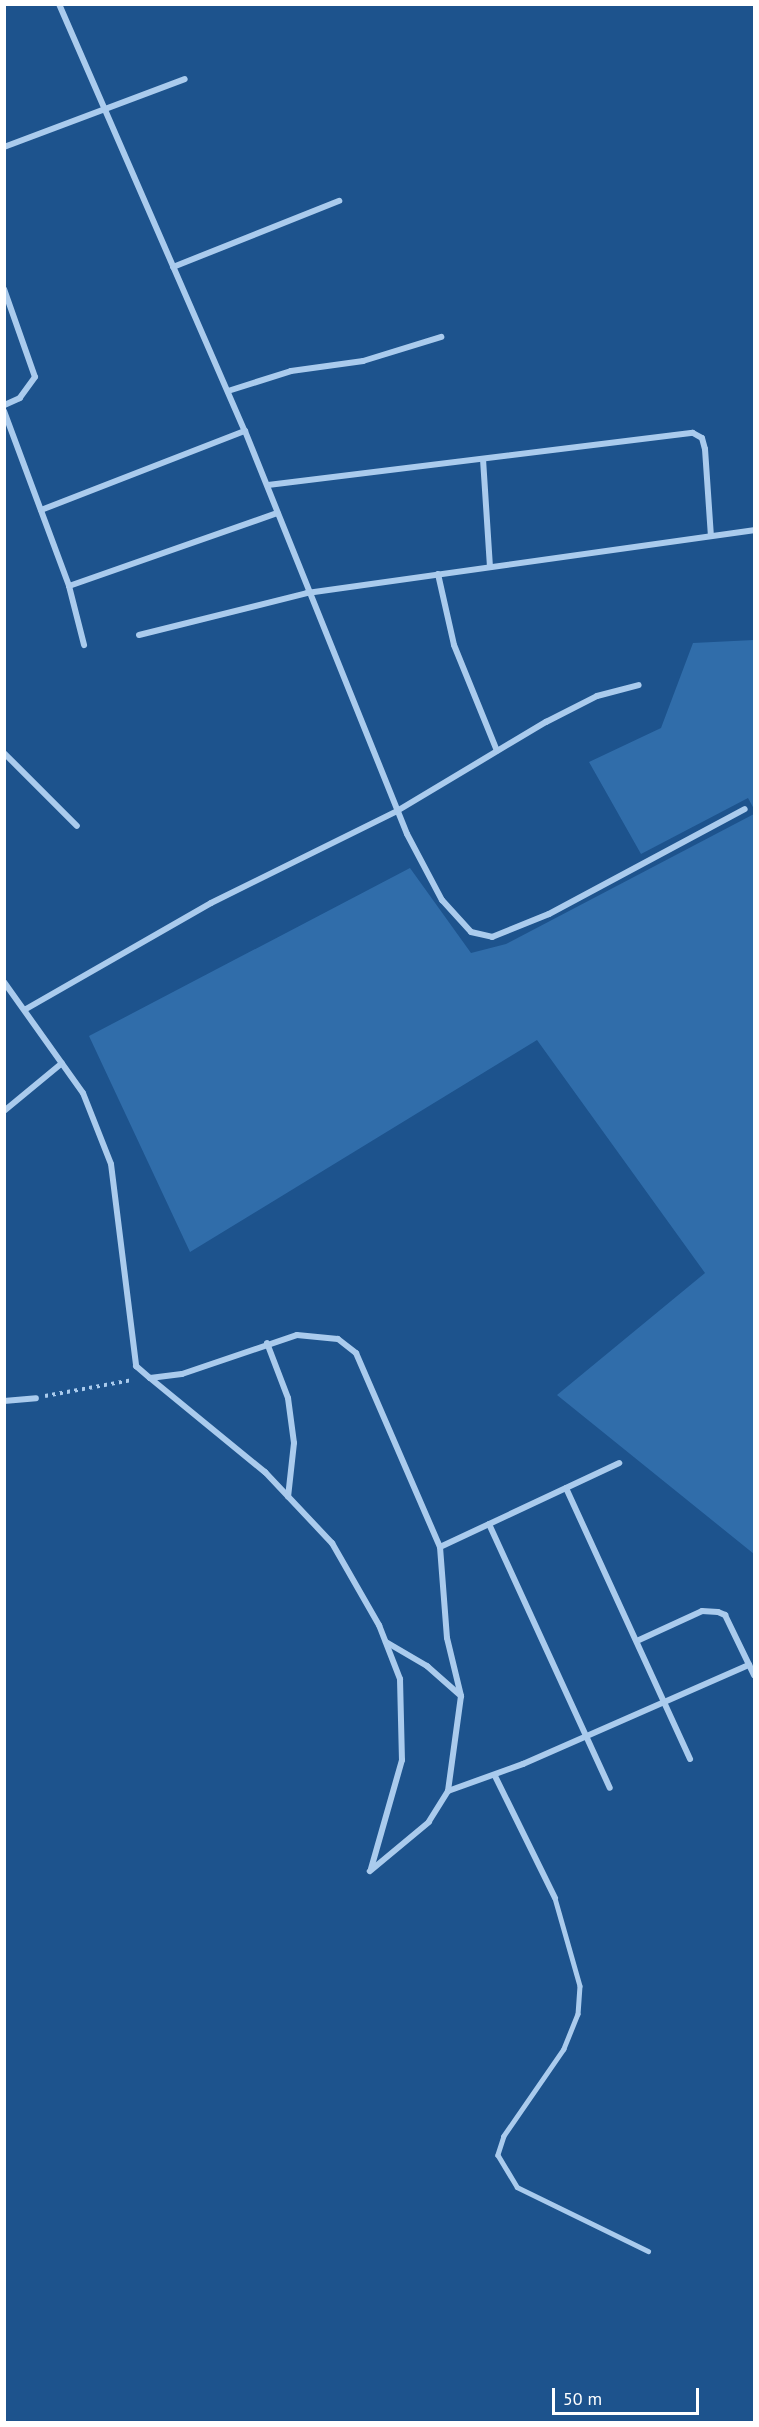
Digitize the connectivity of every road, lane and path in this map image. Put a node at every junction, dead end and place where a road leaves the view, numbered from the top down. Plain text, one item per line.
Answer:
1 (59, 4) edge
2 (185, 79) dead end
3 (105, 113) junction
4 (5, 146) edge
5 (339, 201) dead end
6 (173, 267) junction
7 (4, 289) edge
8 (441, 337) dead end
9 (228, 391) junction
10 (4, 405) edge
11 (4, 411) edge
12 (245, 431) junction
13 (483, 459) junction
14 (268, 485) junction
15 (41, 510) junction
16 (278, 513) junction
17 (754, 530) edge
18 (711, 536) junction
19 (490, 567) junction
20 (438, 574) junction
21 (69, 586) junction
22 (307, 593) junction
23 (139, 635) dead end
24 (84, 645) dead end
25 (639, 685) dead end
26 (497, 751) junction
27 (4, 753) edge
28 (745, 809) dead end
29 (397, 811) junction
30 (77, 826) dead end
31 (4, 982) edge
32 (26, 1009) junction
33 (62, 1063) junction
34 (4, 1112) edge
35 (267, 1343) junction
36 (150, 1378) junction
37 (36, 1398) joint
38 (4, 1401) edge
39 (619, 1463) dead end
40 (566, 1488) junction
41 (288, 1497) junction
42 (489, 1524) junction
43 (440, 1547) junction
44 (639, 1640) junction
45 (386, 1642) junction
46 (749, 1665) junction
47 (754, 1675) edge
48 (461, 1696) junction
49 (667, 1701) junction
50 (586, 1738) junction
51 (690, 1759) dead end
52 (495, 1776) junction
53 (610, 1788) dead end
54 (448, 1791) junction
55 (555, 1898) joint
56 (648, 2251) dead end

1 - 3 street
2 - 3 street
3 - 4 street
3 - 6 street
5 - 6 street
6 - 9 street
7 - 10 street
8 - 9 street
9 - 12 street
11 - 15 street
12 - 14 street
12 - 15 street
13 - 14 street
13 - 18 street
13 - 19 street
14 - 16 street
15 - 21 street
16 - 21 street
16 - 22 street
17 - 18 street
18 - 19 street
19 - 20 street
20 - 22 street
20 - 26 street
21 - 24 street
22 - 23 street
22 - 29 street
25 - 26 street
26 - 29 street
27 - 30 street
28 - 29 street
29 - 32 street
31 - 32 street
32 - 33 street
33 - 34 street
33 - 36 street
35 - 36 street
35 - 41 street
35 - 43 street
36 - 37 path
36 - 41 street
37 - 38 street
39 - 40 street
40 - 42 street
40 - 44 street
41 - 45 street
42 - 43 street
42 - 50 street
43 - 48 street
44 - 46 street
44 - 49 street
45 - 48 street
45 - 54 street
46 - 47 street
46 - 49 street
48 - 54 street
49 - 50 street
49 - 51 street
50 - 52 street
50 - 53 street
52 - 54 street
52 - 55 street
55 - 56 lane

